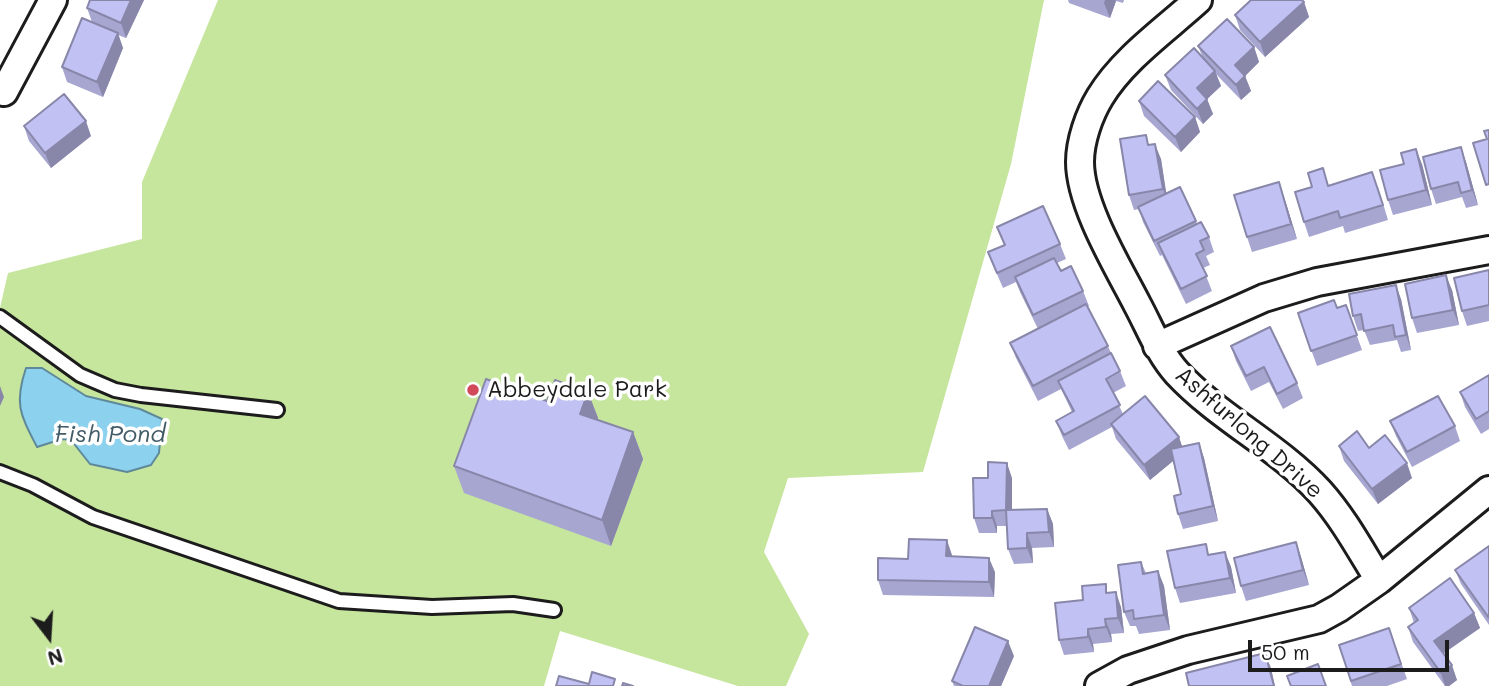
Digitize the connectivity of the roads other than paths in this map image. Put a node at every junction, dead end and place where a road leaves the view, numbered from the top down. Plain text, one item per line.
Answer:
1 (52, 0) edge
2 (1198, 0) edge
3 (4, 92) dead end
4 (1489, 250) edge
5 (0, 317) edge
6 (1157, 346) junction
7 (277, 410) dead end
8 (0, 472) edge
9 (1489, 490) edge
10 (1380, 580) junction
11 (554, 610) dead end
12 (1099, 686) edge

1 - 3 street
2 - 6 street, Ashfurlong Drive
4 - 6 street
5 - 7 lane
6 - 10 street, Ashfurlong Drive
8 - 11 lane
9 - 10 street
10 - 12 street

